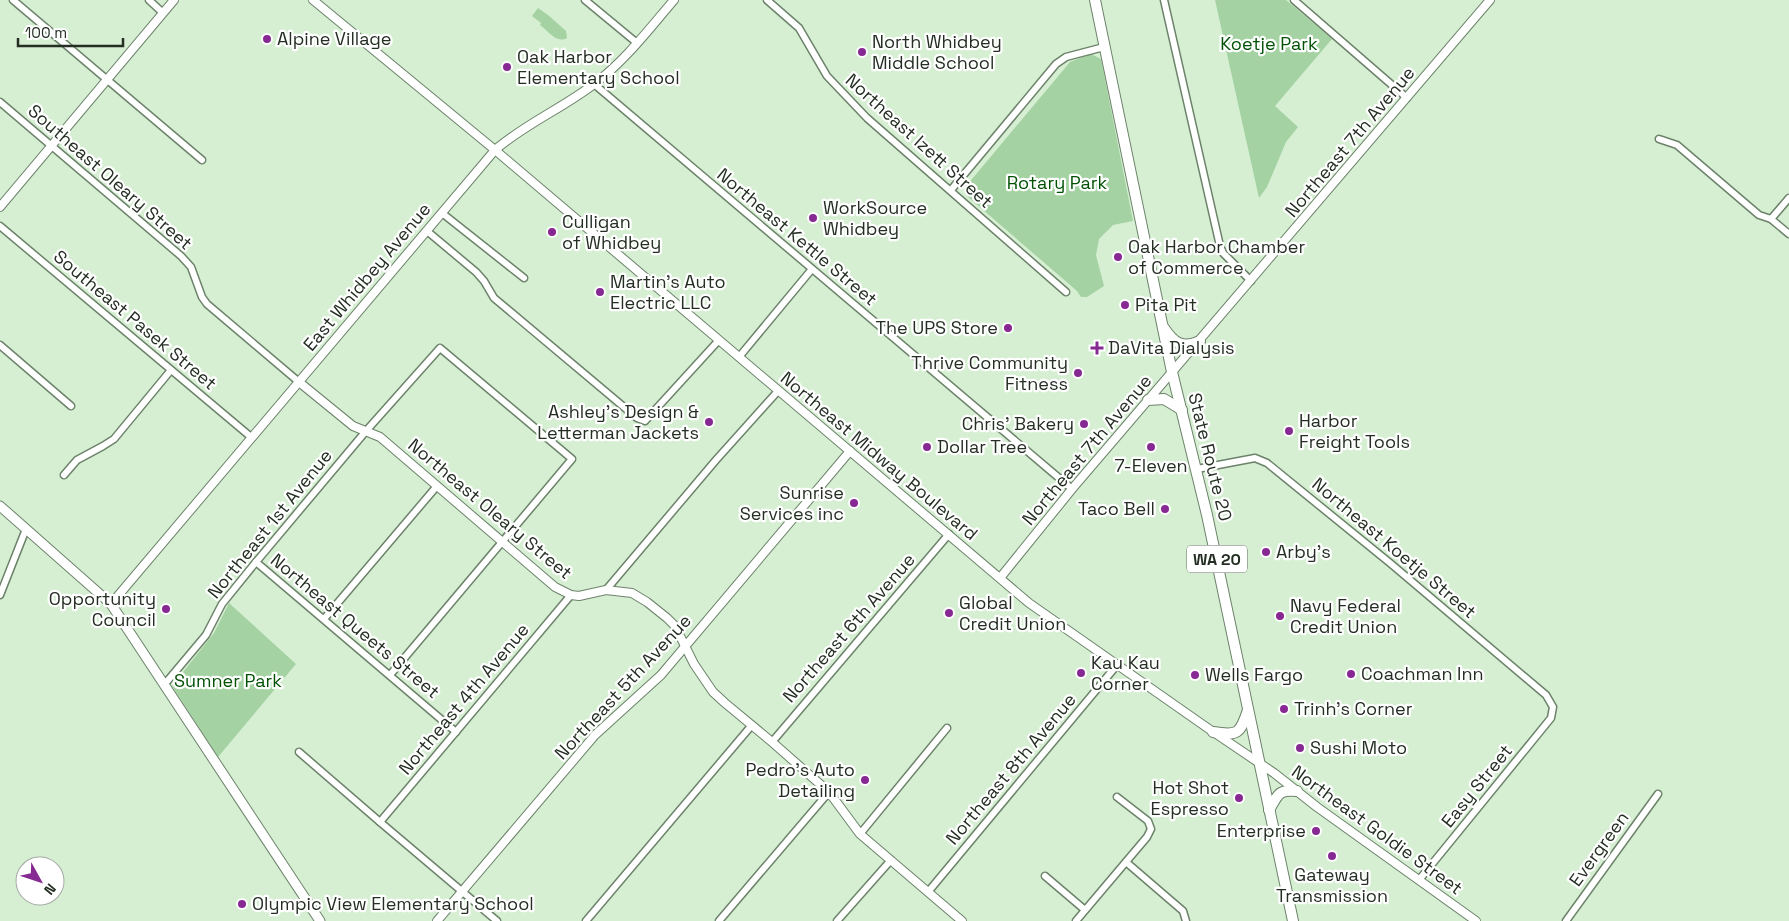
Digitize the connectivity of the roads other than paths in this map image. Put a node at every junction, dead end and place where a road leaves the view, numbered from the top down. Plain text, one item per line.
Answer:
1 (13, 0) edge
2 (149, 0) edge
3 (174, 0) edge
4 (313, 0) edge
5 (585, 0) edge
6 (674, 0) edge
7 (767, 0) edge
8 (1094, 0) edge
9 (1164, 0) edge
10 (1294, 0) edge
11 (1490, 0) edge
12 (164, 13) junction
13 (637, 43) junction
14 (1104, 47) junction
15 (107, 79) junction
16 (594, 84) junction
17 (1407, 98) junction
18 (0, 102) edge
19 (1659, 139) dead end
20 (51, 146) junction
21 (494, 150) junction
22 (202, 160) dead end
23 (951, 190) junction
24 (1789, 198) edge
25 (0, 207) edge
26 (442, 213) junction
27 (1771, 219) junction
28 (0, 226) edge
29 (427, 231) junction
30 (1789, 234) edge
31 (812, 269) junction
32 (524, 278) dead end
33 (1251, 281) junction
34 (1066, 292) dead end
35 (1163, 326) junction
36 (719, 340) junction
37 (1200, 341) junction
38 (0, 345) edge
39 (739, 357) junction
40 (171, 370) junction
41 (1172, 372) junction
42 (299, 382) junction
43 (778, 391) junction
44 (1148, 400) junction
45 (71, 406) dead end
46 (1182, 410) junction
47 (366, 431) junction
48 (251, 437) junction
49 (850, 451) junction
50 (1197, 469) junction
51 (64, 475) dead end
52 (437, 486) junction
53 (1072, 489) junction
54 (0, 506) edge
55 (26, 530) junction
56 (949, 534) junction
57 (503, 542) junction
58 (256, 562) junction
59 (1000, 578) junction
60 (606, 590) junction
61 (0, 595) edge
62 (571, 595) junction
63 (111, 604) junction
64 (324, 620) junction
65 (686, 646) junction
66 (1117, 665) junction
67 (390, 675) junction
68 (164, 685) junction
69 (1553, 707) joint
70 (1248, 709) junction
71 (752, 725) junction
72 (948, 728) dead end
73 (456, 732) junction
74 (1213, 732) junction
75 (772, 742) junction
76 (299, 752) dead end
77 (1260, 764) junction
78 (1297, 791) junction
79 (829, 792) junction
80 (1658, 794) dead end
81 (1117, 797) dead end
82 (1269, 810) junction
83 (380, 822) junction
84 (860, 834) junction
85 (891, 860) junction
86 (1126, 862) junction
87 (1045, 876) dead end
88 (1419, 880) junction
89 (462, 892) junction
90 (928, 892) junction
91 (1085, 910) junction
92 (958, 920) edge
93 (1186, 920) edge
94 (320, 921) edge
95 (437, 921) edge
96 (497, 921) edge
97 (586, 921) edge
98 (719, 921) edge
99 (837, 921) edge
100 (1076, 921) edge
101 (1292, 921) edge
102 (1476, 921) edge
103 (1566, 921) edge

1 - 15 street
2 - 12 street
3 - 12 street
4 - 21 street, Northeast Midway Boulevard
5 - 13 street
6 - 13 street, East Whidbey Avenue
7 - 23 street, Northeast Izett Street
8 - 14 main road, State Route 20 / WA 20
9 - 33 street
10 - 17 street
11 - 17 street, Northeast 7th Avenue
12 - 15 street
13 - 16 street, East Whidbey Avenue
14 - 23 street
14 - 35 main road, State Route 20 / WA 20
15 - 20 street
15 - 22 street
16 - 21 street, East Whidbey Avenue
16 - 31 street, Northeast Kettle Street
17 - 33 street, Northeast 7th Avenue
18 - 20 street, Southeast Oleary Street
19 - 27 street
20 - 25 street
20 - 42 street, Southeast Oleary Street
21 - 26 street, East Whidbey Avenue
21 - 36 street, Northeast Midway Boulevard
23 - 34 street, Northeast Izett Street
24 - 27 street
26 - 29 street, East Whidbey Avenue
26 - 32 street
27 - 30 street
28 - 40 street, Southeast Pasek Street
29 - 36 street
29 - 42 street, East Whidbey Avenue
31 - 39 street
31 - 53 street, Northeast Kettle Street
33 - 37 street, Northeast 7th Avenue
35 - 37 main road
35 - 41 main road, State Route 20 / WA 20
36 - 39 street, Northeast Midway Boulevard
37 - 41 street, Northeast 7th Avenue
38 - 45 street
39 - 43 street, Northeast Midway Boulevard
40 - 48 street, Southeast Pasek Street
40 - 51 street
41 - 44 street, Northeast 7th Avenue
41 - 46 main road, State Route 20 / WA 20
42 - 47 street, Northeast Oleary Street
42 - 48 street, East Whidbey Avenue
43 - 49 street, Northeast Midway Boulevard
43 - 60 street
44 - 46 main road
44 - 53 street, Northeast 7th Avenue
46 - 50 main road, State Route 20 / WA 20
47 - 52 street, Northeast Oleary Street
47 - 57 street, Northeast 1st Avenue
47 - 58 street, Northeast 1st Avenue
48 - 63 street, East Whidbey Avenue
49 - 56 street, Northeast Midway Boulevard
49 - 65 street, Northeast 5th Avenue
50 - 69 street, Northeast Koetje Street
50 - 70 main road, State Route 20 / WA 20
52 - 57 street, Northeast Oleary Street
52 - 64 street
53 - 59 street, Northeast 7th Avenue
54 - 55 main road
55 - 61 street
55 - 63 main road
56 - 59 street, Northeast Midway Boulevard
56 - 75 street, Northeast 6th Avenue
57 - 62 street, Northeast Oleary Street
57 - 67 street
58 - 64 street, Northeast Queets Street
58 - 68 street, Northeast 1st Avenue
59 - 66 street, Northeast Midway Boulevard
60 - 62 street, Northeast Oleary Street
60 - 65 street, Northeast Oleary Street
62 - 73 street, Northeast 4th Avenue
63 - 68 main road
64 - 67 street, Northeast Queets Street
65 - 71 street, Northeast Oleary Street
65 - 89 street, Northeast 5th Avenue
66 - 74 street, Northeast Midway Boulevard
66 - 90 street, Northeast 8th Avenue
67 - 73 street, Northeast Queets Street
68 - 94 main road
69 - 88 street, Easy Street
70 - 74 main road
70 - 77 main road, State Route 20 / WA 20
71 - 75 street, Northeast Oleary Street
71 - 97 street
72 - 84 street
73 - 83 street, Northeast 4th Avenue
74 - 77 street, Northeast Midway Boulevard
75 - 79 street, Northeast Oleary Street
76 - 83 street
77 - 78 street, Northeast Goldie Street
77 - 82 main road, State Route 20 / WA 20
78 - 82 main road
78 - 88 street, Northeast Goldie Street
79 - 84 street, Northeast Oleary Street
79 - 98 street
80 - 103 street, Evergreen
81 - 86 street
82 - 101 main road, State Route 20 / WA 20
83 - 89 street
84 - 85 street, Northeast Oleary Street
85 - 90 street, Northeast Oleary Street
85 - 99 street
86 - 91 street
86 - 93 street
87 - 91 street
88 - 102 street, Northeast Goldie Street
89 - 95 street, Northeast 5th Avenue
89 - 96 street
90 - 92 street, Northeast Oleary Street
91 - 100 street

